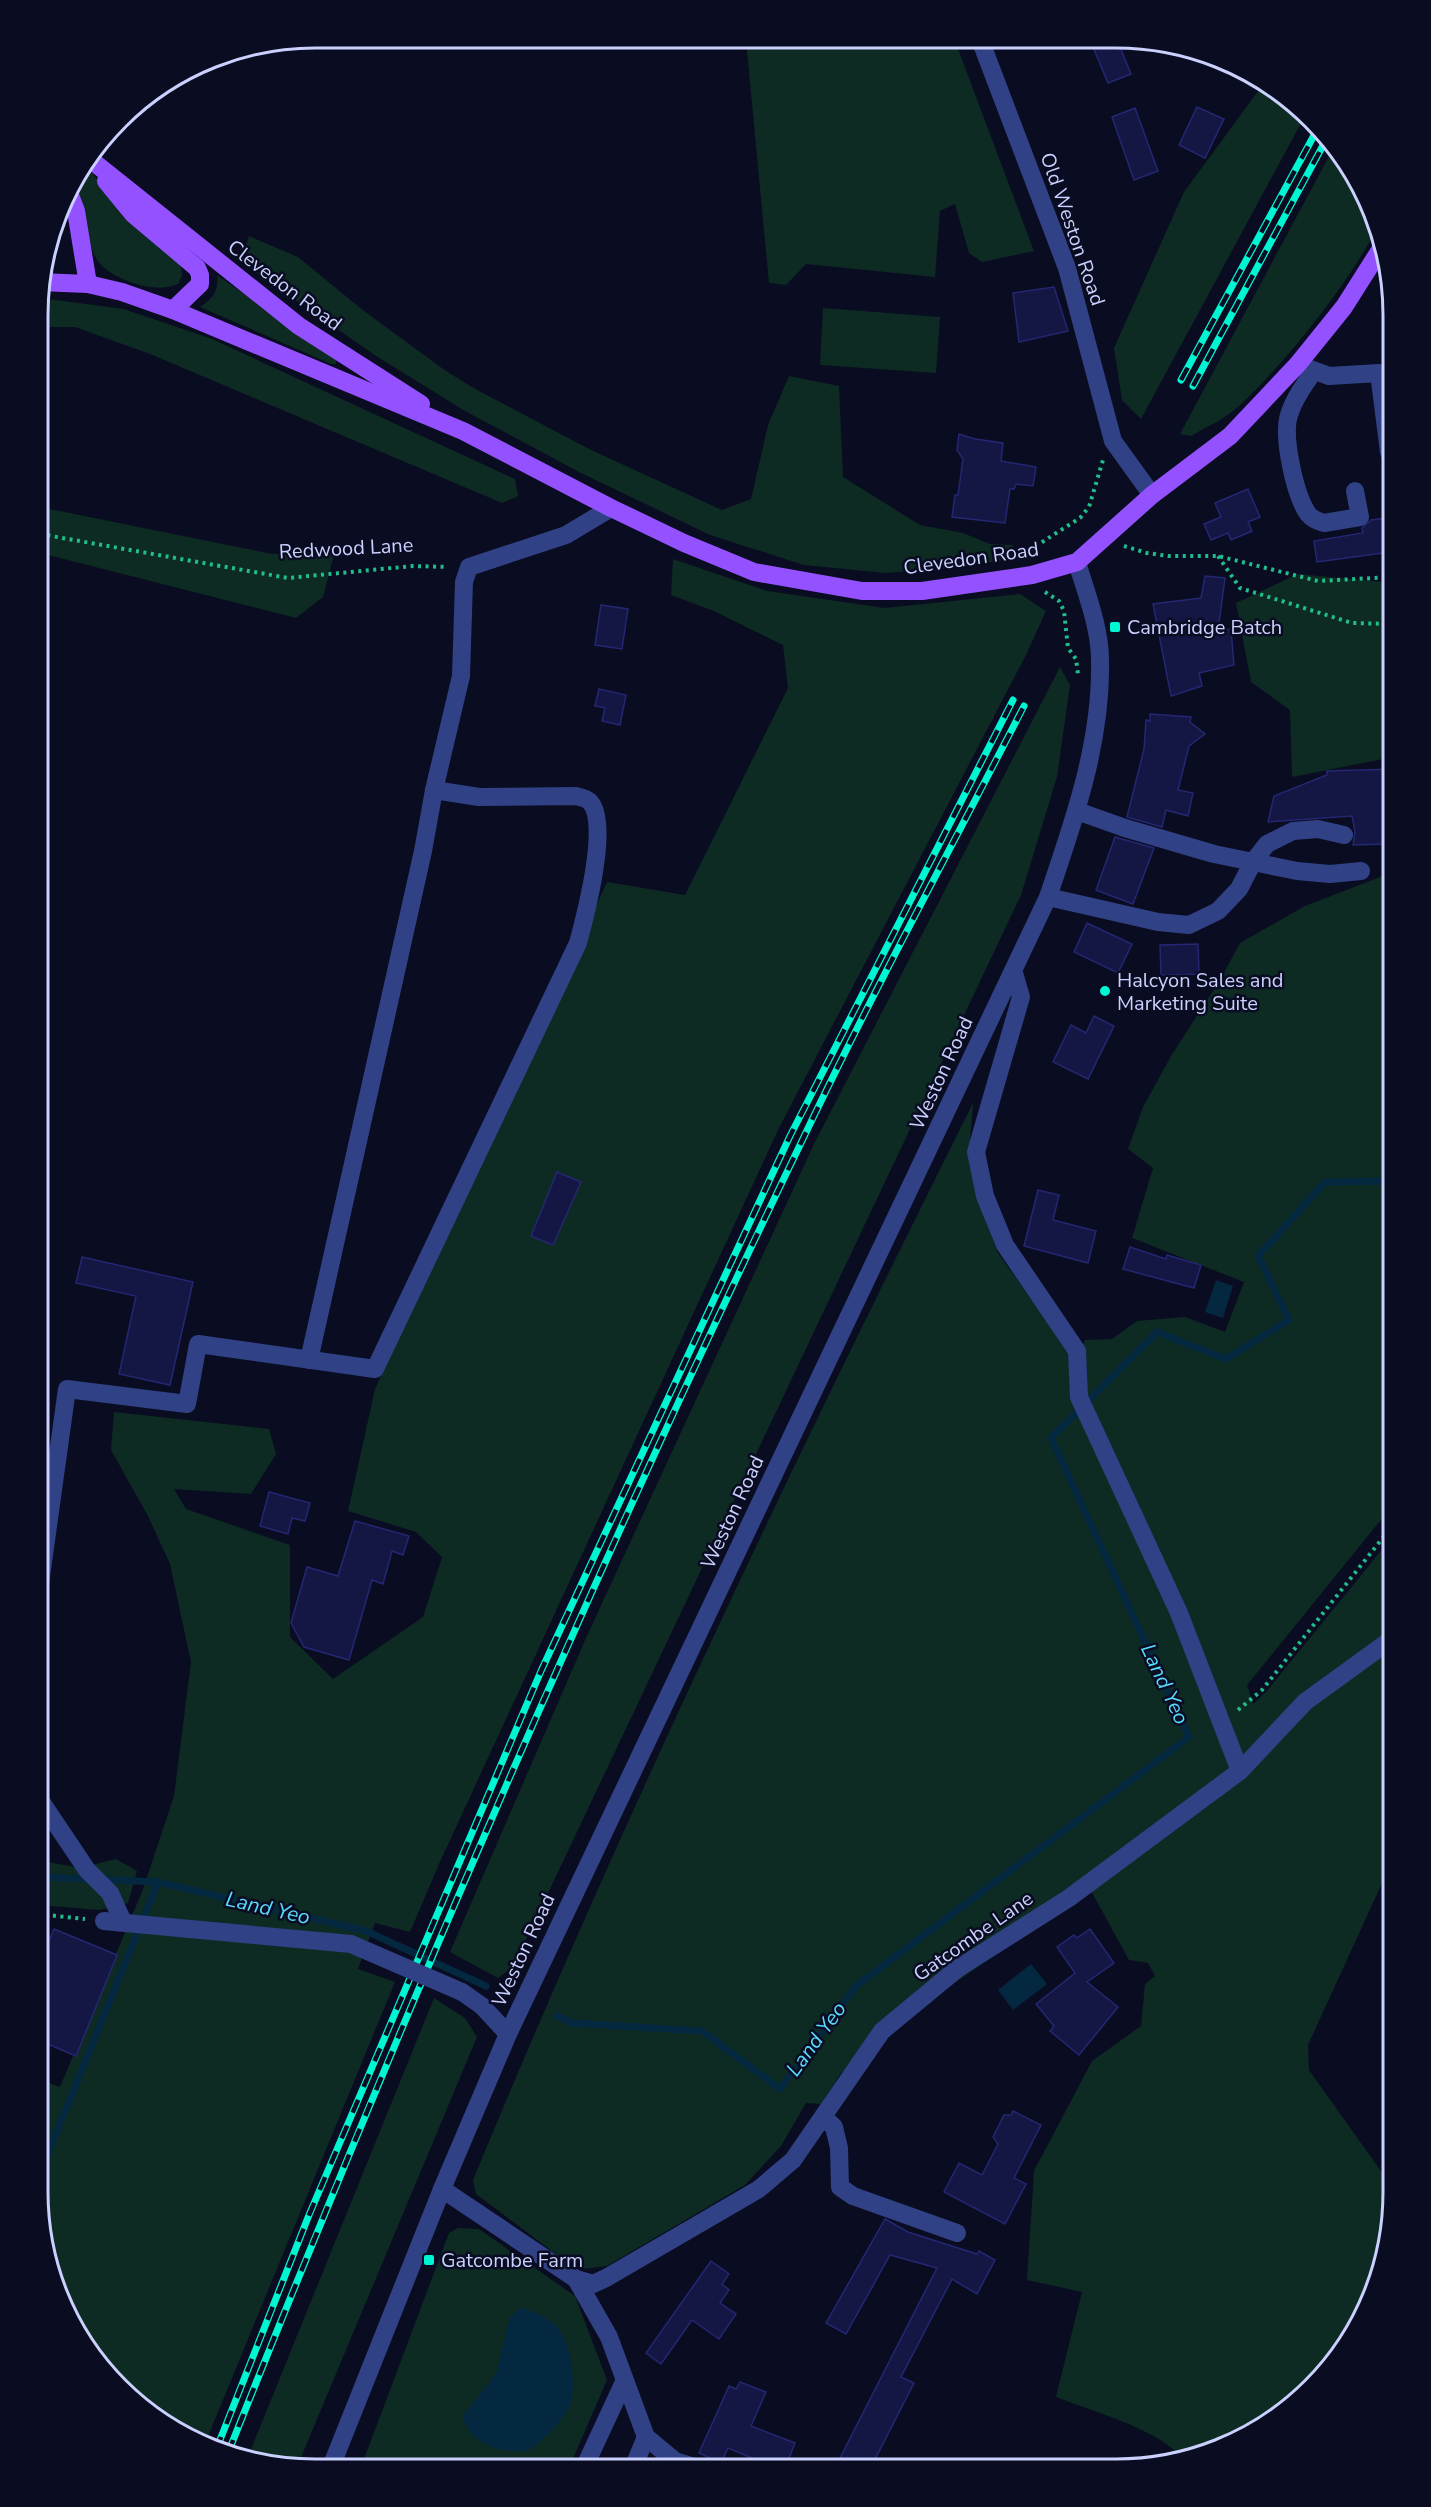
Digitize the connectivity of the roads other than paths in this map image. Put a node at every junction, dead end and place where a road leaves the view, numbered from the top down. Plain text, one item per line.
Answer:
1 (983, 48) edge
2 (95, 163) edge
3 (95, 165) edge
4 (73, 203) edge
5 (1376, 256) edge
6 (50, 282) edge
7 (88, 284) junction
8 (173, 310) junction
9 (1306, 367) junction
10 (1383, 404) edge
11 (463, 431) junction
12 (1355, 491) dead end
13 (1152, 495) junction
14 (611, 508) junction
15 (1077, 562) junction
16 (434, 790) junction
17 (1077, 811) junction
18 (1344, 835) dead end
19 (1253, 862) junction
20 (1361, 871) dead end
21 (1048, 897) junction
22 (1014, 973) junction
23 (309, 1360) junction
24 (48, 1526) edge
25 (1383, 1645) edge
26 (1240, 1771) junction
27 (48, 1812) edge
28 (105, 1921) road end
29 (123, 1922) junction
30 (508, 2034) junction
31 (823, 2117) junction
32 (442, 2189) junction
33 (957, 2233) dead end
34 (576, 2279) junction
35 (624, 2382) junction
36 (646, 2437) junction
37 (334, 2459) edge
38 (588, 2459) edge
39 (637, 2459) edge
40 (673, 2459) edge

1 - 13 street, Old Weston Road
2 - 11 main road, Clevedon Road
3 - 8 main road, Clevedon Road
4 - 7 main road
5 - 9 main road, Clevedon Road
6 - 7 main road, Clevedon Road
7 - 8 main road, Clevedon Road
8 - 11 main road, Clevedon Road
9 - 10 street
9 - 12 street
9 - 13 main road, Clevedon Road
11 - 14 main road, Clevedon Road
13 - 15 main road, Clevedon Road
14 - 15 main road, Clevedon Road
14 - 16 street
15 - 17 street, Weston Road
16 - 23 street
16 - 23 street
17 - 19 street
17 - 21 street, Weston Road
18 - 19 street
19 - 20 street
19 - 21 street
21 - 22 street, Weston Road
22 - 26 street
22 - 30 street, Weston Road
23 - 24 street
25 - 26 street, Gatcombe Lane
26 - 31 street, Gatcombe Lane
27 - 29 street
28 - 29 street
29 - 30 street, bridge
30 - 32 street, Weston Road
31 - 33 street
31 - 34 street, Gatcombe Lane
32 - 34 street
32 - 37 street, Weston Road
34 - 35 street
35 - 36 street
35 - 38 street
36 - 39 street
36 - 40 street

